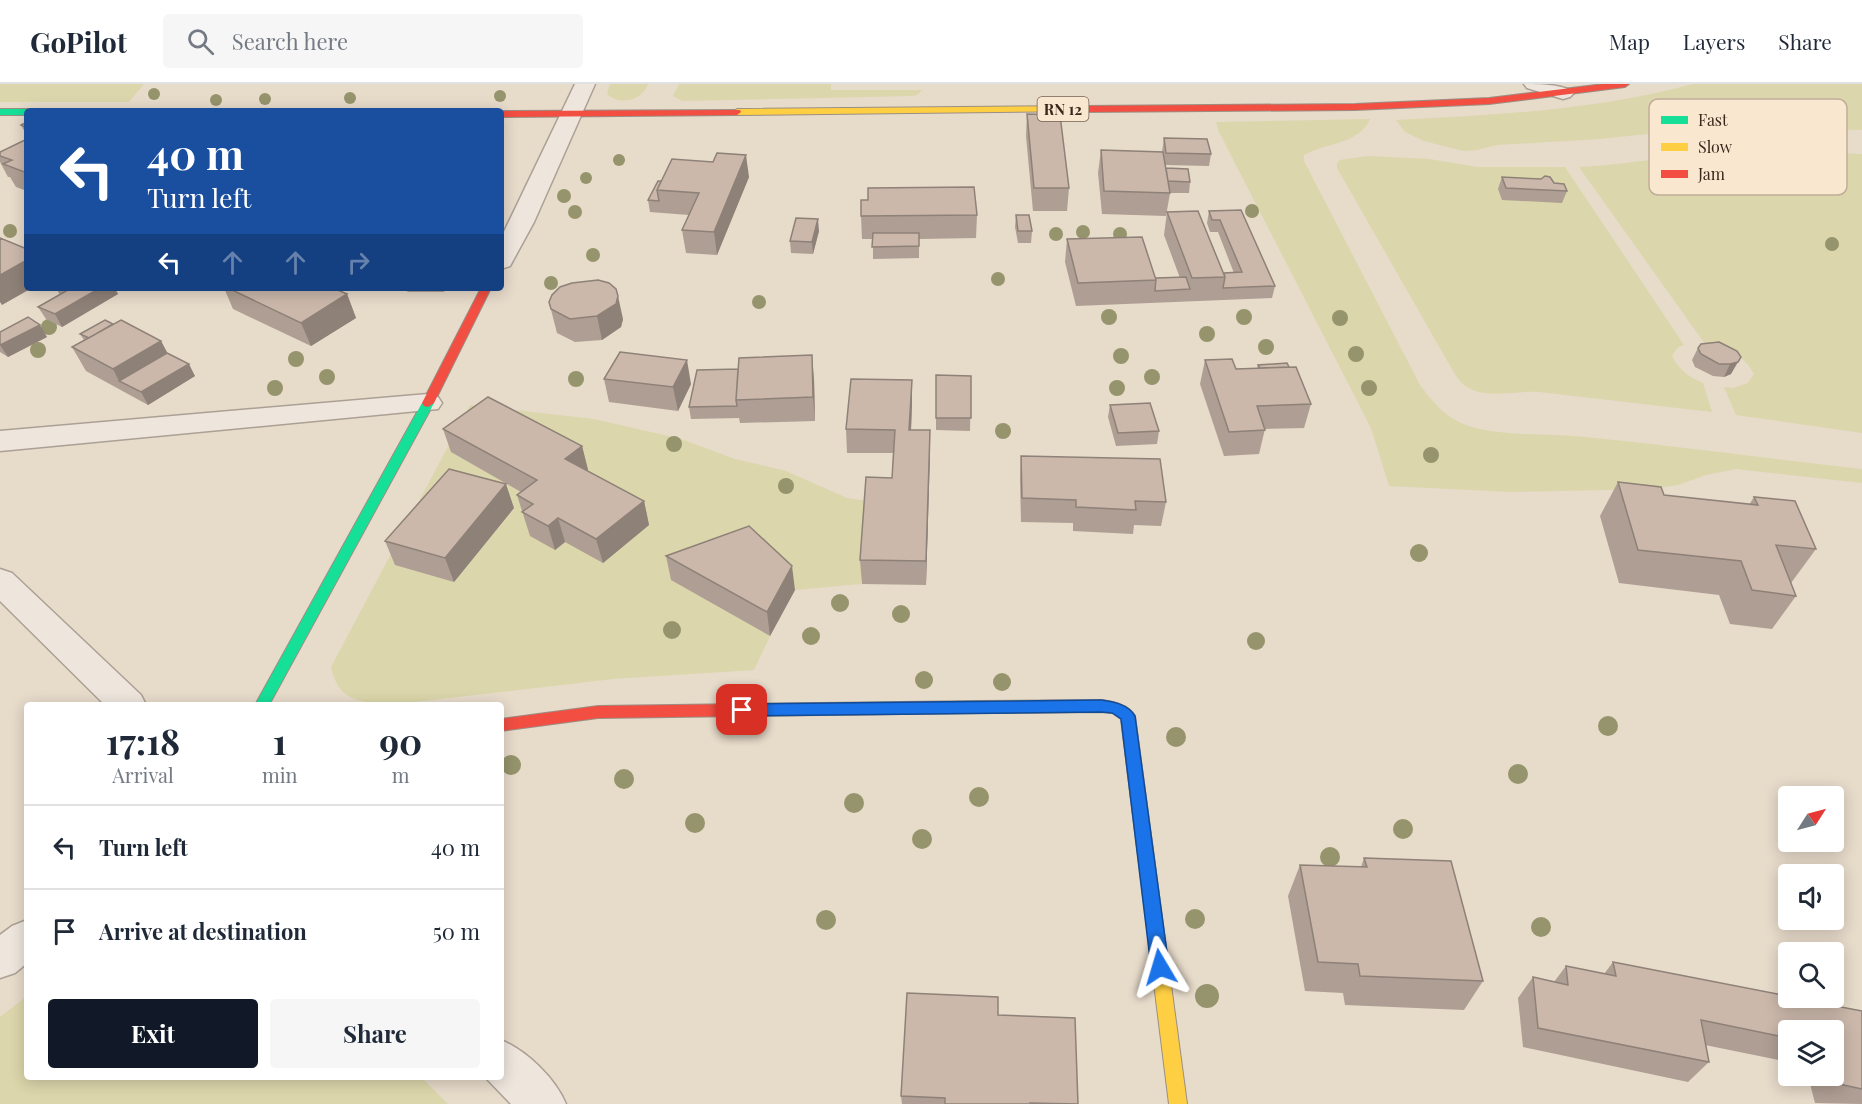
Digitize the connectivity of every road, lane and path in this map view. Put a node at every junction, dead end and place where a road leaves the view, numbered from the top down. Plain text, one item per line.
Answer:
1 (585, 84) edge
2 (1534, 84) edge
3 (1624, 84) edge
4 (1563, 93) junction
5 (0, 112) edge
6 (24, 112) edge
7 (504, 114) edge
8 (572, 114) junction
9 (504, 255) edge
10 (484, 291) edge
11 (428, 403) junction
12 (0, 441) edge
13 (0, 581) edge
14 (125, 702) edge
15 (264, 702) edge
16 (504, 725) edge
17 (24, 941) edge
18 (0, 959) edge
19 (504, 1065) edge
20 (543, 1104) edge
21 (1178, 1104) edge

1 - 8 street
2 - 4 street
3 - 4 main road, RN 12
4 - 8 main road, RN 12
5 - 6 main road
7 - 8 main road, RN 12
8 - 9 street
10 - 11 main road
11 - 12 street
11 - 15 main road
13 - 14 street
16 - 21 main road
17 - 18 street
19 - 20 street

